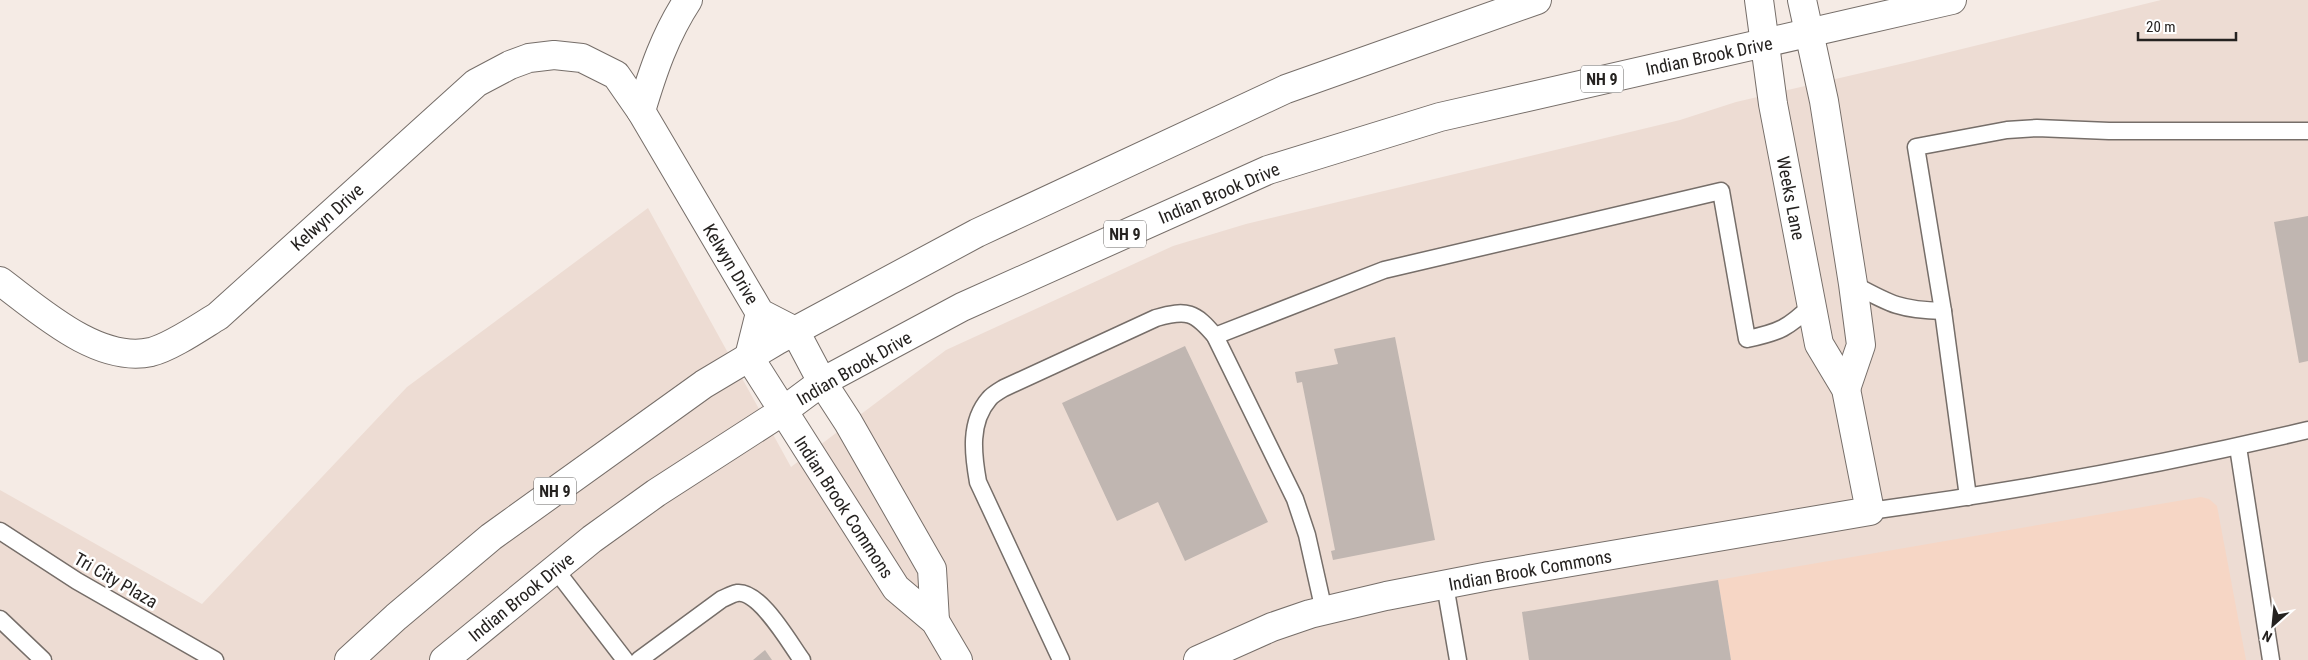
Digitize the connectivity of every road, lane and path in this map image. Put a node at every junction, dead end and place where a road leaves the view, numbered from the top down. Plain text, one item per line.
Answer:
1 (688, 0) edge
2 (1537, 0) edge
3 (1759, 0) edge
4 (1802, 0) edge
5 (1952, 0) edge
6 (1809, 34) junction
7 (1765, 43) junction
8 (641, 111) junction
9 (2308, 131) edge
10 (0, 281) edge
11 (1853, 284) junction
12 (1812, 305) junction
13 (1943, 311) junction
14 (760, 313) junction
15 (795, 331) junction
16 (1215, 336) junction
17 (749, 357) junction
18 (822, 382) junction
19 (1846, 389) junction
20 (783, 411) junction
21 (2308, 430) edge
22 (2238, 447) junction
23 (1968, 497) junction
24 (1870, 511) junction
25 (0, 531) edge
26 (555, 569) junction
27 (1445, 584) junction
28 (1324, 611) junction
29 (0, 619) edge
30 (935, 621) junction
31 (42, 660) edge
32 (215, 660) edge
33 (349, 660) edge
34 (444, 660) edge
35 (625, 660) edge
36 (639, 660) edge
37 (802, 660) edge
38 (958, 660) edge
39 (1061, 660) edge
40 (1198, 660) edge
41 (1458, 660) edge
42 (2271, 660) edge

1 - 8 street
2 - 15 street, NH 9
3 - 7 street, Weeks Lane
4 - 6 street, Weeks Lane
5 - 6 street, Indian Brook Drive / NH 9
6 - 7 street, Indian Brook Drive / NH 9
6 - 11 street, Weeks Lane
7 - 12 street, Weeks Lane
7 - 18 street, Indian Brook Drive / NH 9
8 - 10 street, Kelwyn Drive
8 - 14 street, Kelwyn Drive
9 - 13 lane
11 - 13 lane
11 - 19 street, Weeks Lane
12 - 16 lane
12 - 19 street, Weeks Lane
13 - 23 lane
14 - 15 street, Kelwyn Drive
14 - 17 street, Kelwyn Drive
15 - 17 street, NH 9
15 - 18 street
16 - 28 lane
16 - 39 lane
17 - 20 street, Indian Brook Commons
17 - 33 street, NH 9
18 - 20 street, Indian Brook Drive / NH 9
18 - 30 street, Indian Brook Commons
19 - 24 street, Weeks Lane
20 - 26 street, Indian Brook Drive / NH 9
20 - 30 street, Indian Brook Commons
21 - 22 lane
22 - 23 lane
22 - 42 lane
23 - 24 lane
24 - 27 street, Indian Brook Commons
25 - 32 lane, Tri City Plaza
26 - 34 street, Indian Brook Drive / NH 9
26 - 35 lane
27 - 28 street, Indian Brook Commons
27 - 41 lane
28 - 40 street, Indian Brook Commons
29 - 31 lane
30 - 38 street, Indian Brook Commons
36 - 37 lane

